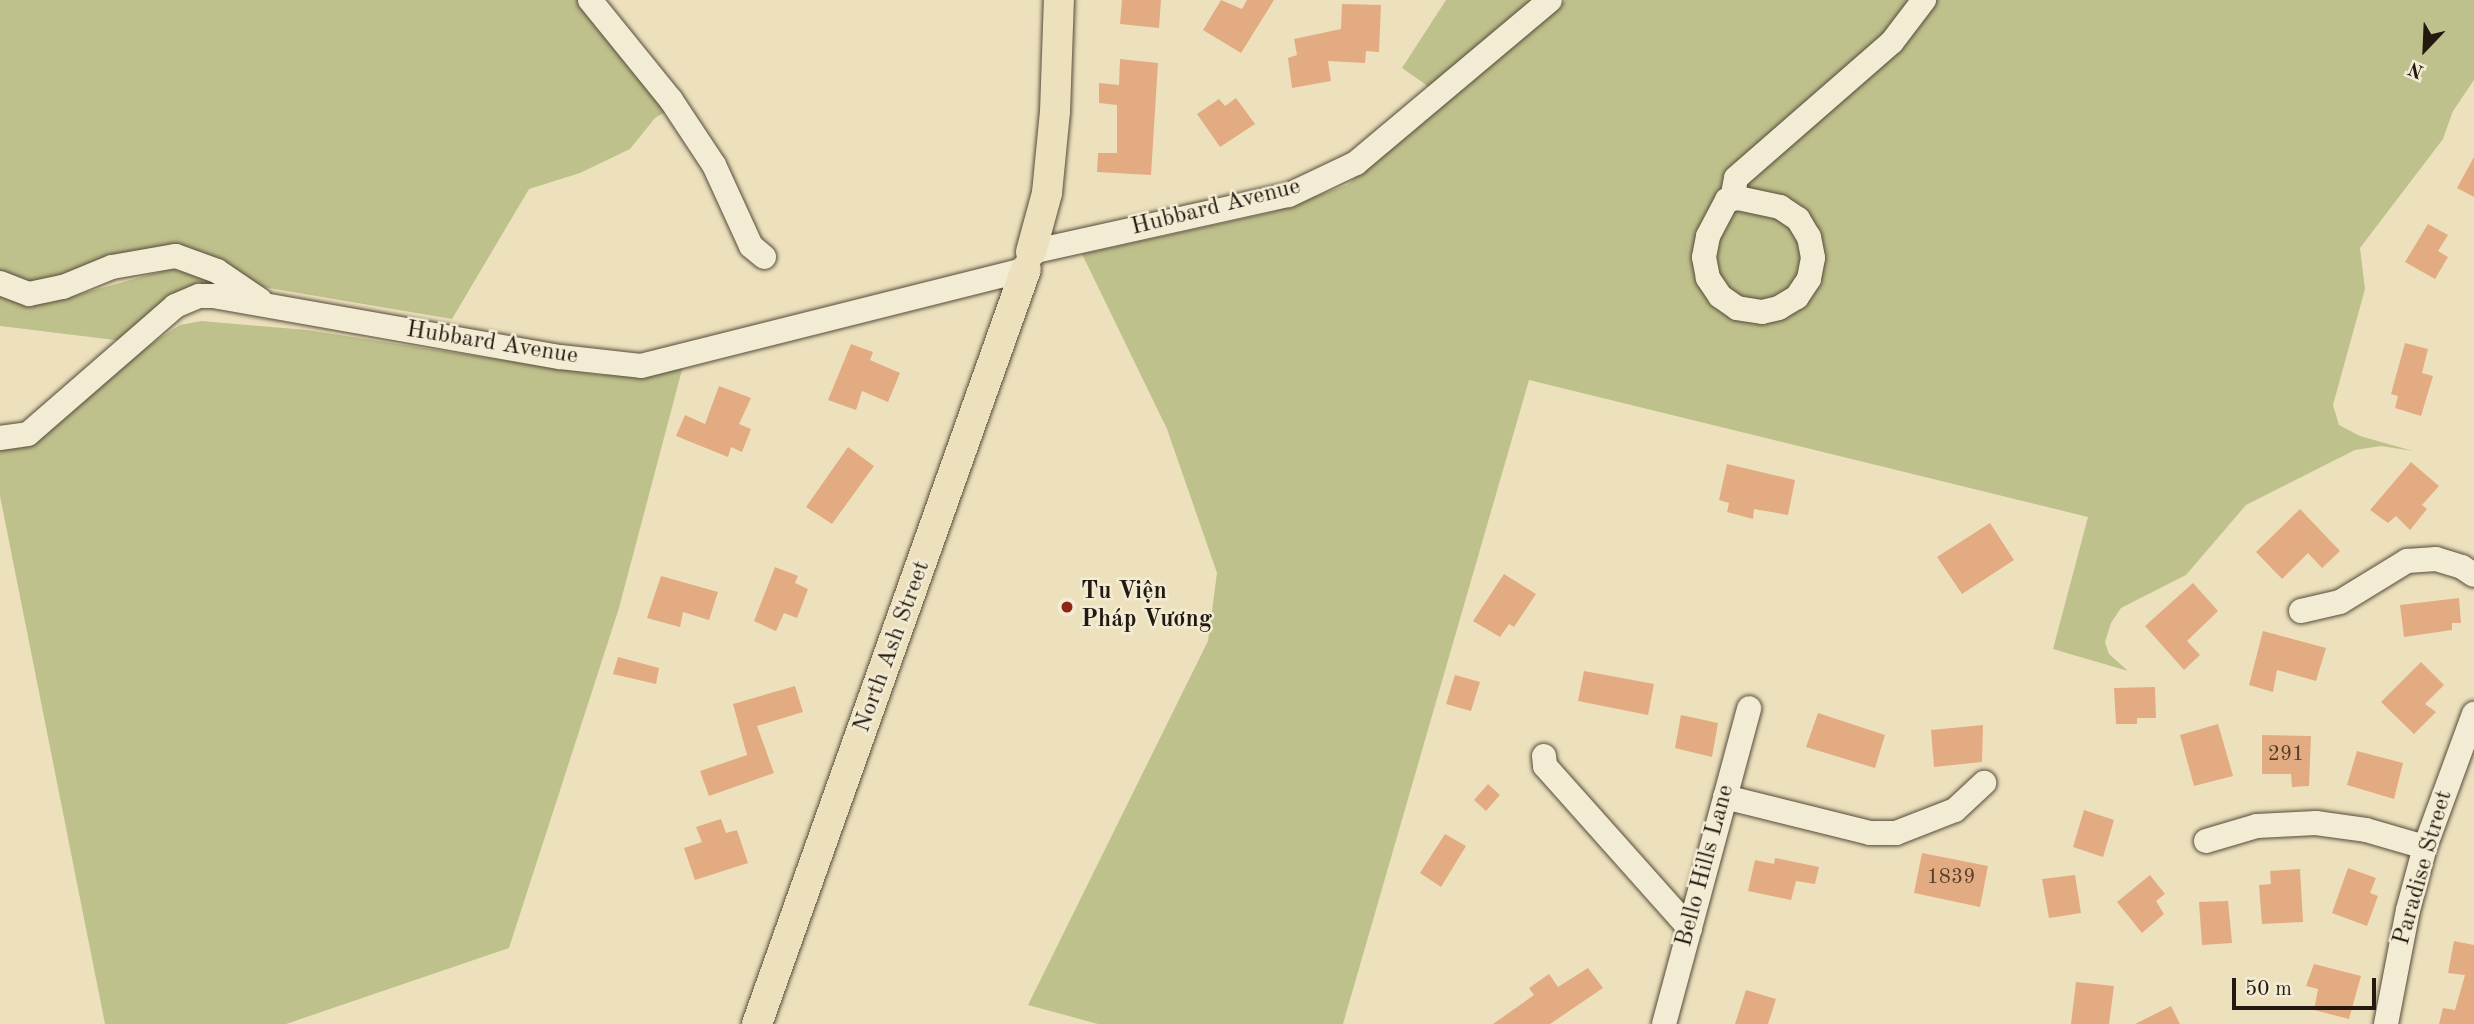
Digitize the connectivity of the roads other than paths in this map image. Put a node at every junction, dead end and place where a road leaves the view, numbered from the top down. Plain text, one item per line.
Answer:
1 (590, 0) edge
2 (1059, 0) edge
3 (1550, 0) edge
4 (1924, 0) edge
5 (1732, 199) junction
6 (764, 257) dead end
7 (1028, 260) junction
8 (0, 283) edge
9 (269, 306) junction
10 (0, 438) edge
11 (2474, 575) edge
12 (2301, 611) dead end
13 (1749, 708) dead end
14 (2474, 714) edge
15 (1544, 756) dead end
16 (1984, 783) dead end
17 (1725, 797) junction
18 (2206, 841) dead end
19 (2425, 848) junction
20 (1690, 929) junction
21 (757, 1024) edge
22 (1664, 1024) edge
23 (2386, 1024) edge

1 - 6 street
2 - 7 main road, North Ash Street
3 - 7 street, Hubbard Avenue
4 - 5 street
5 - 5 street
7 - 9 street, Hubbard Avenue
7 - 21 main road, North Ash Street
8 - 9 street
9 - 10 street, Hubbard Avenue
11 - 12 street
13 - 17 street, Bello Hills Lane
14 - 19 street, Paradise Street
15 - 20 street
16 - 17 street
17 - 20 street, Bello Hills Lane
18 - 19 street
19 - 23 street, Paradise Street
20 - 22 street, Bello Hills Lane

